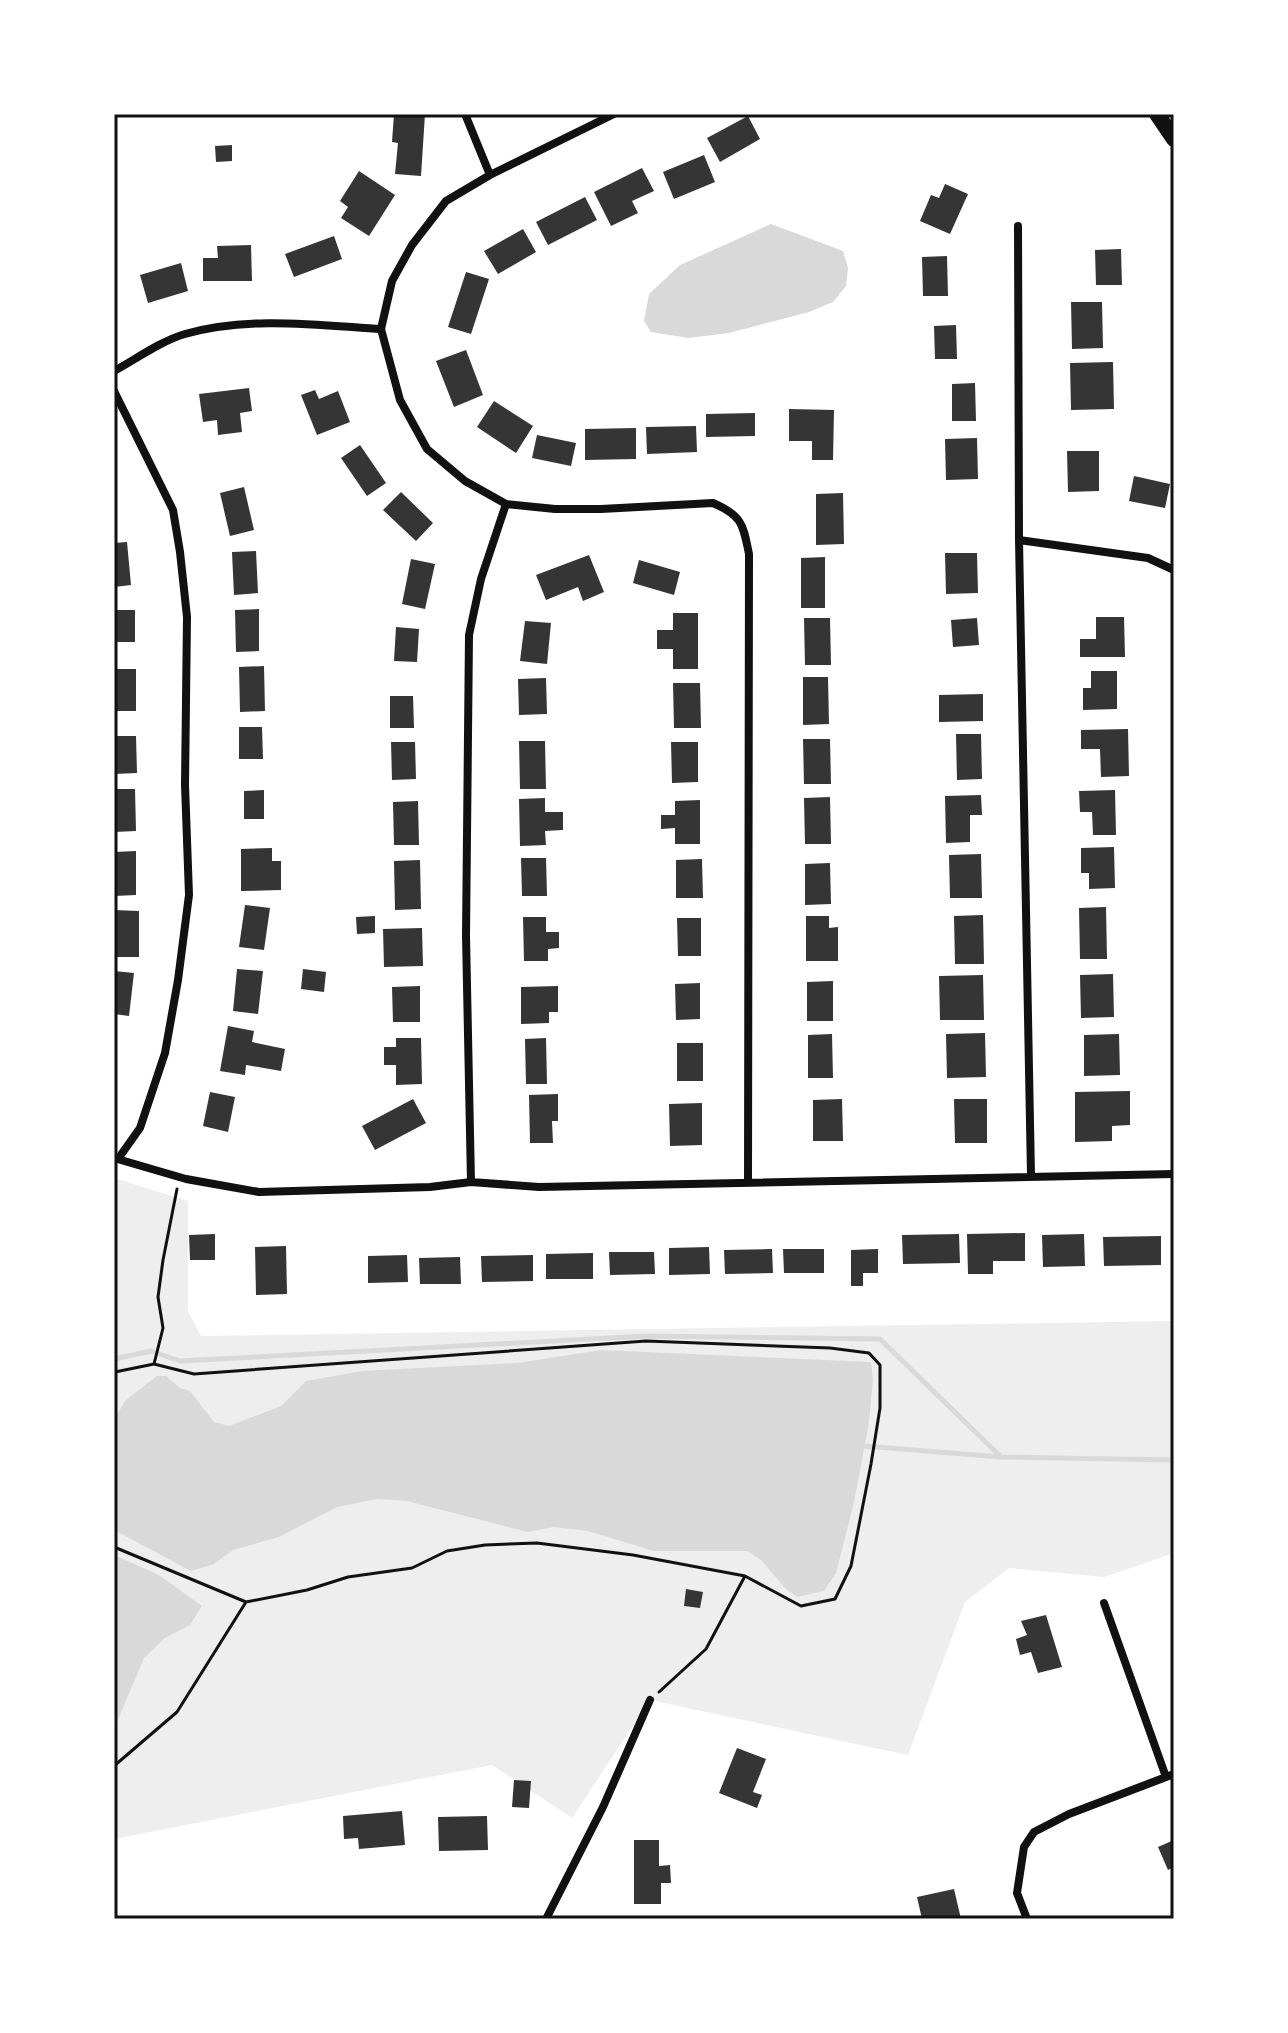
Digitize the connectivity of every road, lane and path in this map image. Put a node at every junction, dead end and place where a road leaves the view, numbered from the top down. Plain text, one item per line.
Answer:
1 (465, 114) edge
2 (614, 114) edge
3 (1157, 114) edge
4 (1174, 139) edge
5 (490, 175) junction
6 (1018, 226) dead end
7 (381, 329) junction
8 (114, 371) edge
9 (114, 391) edge
10 (506, 504) junction
11 (1019, 540) junction
12 (1174, 570) edge
13 (116, 1159) edge
14 (1174, 1174) edge
15 (1031, 1175) junction
16 (179, 1177) junction
17 (471, 1182) junction
18 (748, 1182) junction
19 (154, 1364) junction
20 (114, 1375) edge
21 (114, 1547) edge
22 (745, 1576) junction
23 (246, 1602) junction
24 (1104, 1603) dead end
25 (650, 1700) joint
26 (114, 1766) edge
27 (1170, 1775) edge
28 (546, 1919) edge
29 (1027, 1919) edge

1 - 5 street
2 - 5 street
3 - 4 highway
5 - 7 street
6 - 11 street
7 - 8 street
7 - 10 street
9 - 13 street
10 - 17 street
10 - 18 street
11 - 12 street
11 - 15 street
13 - 16 street
14 - 15 street
15 - 18 street
16 - 17 street
16 - 19 path
17 - 18 street
19 - 20 path
19 - 22 path
21 - 23 path
22 - 23 path
22 - 25 path
23 - 26 path
24 - 27 street
25 - 28 street
27 - 29 street

